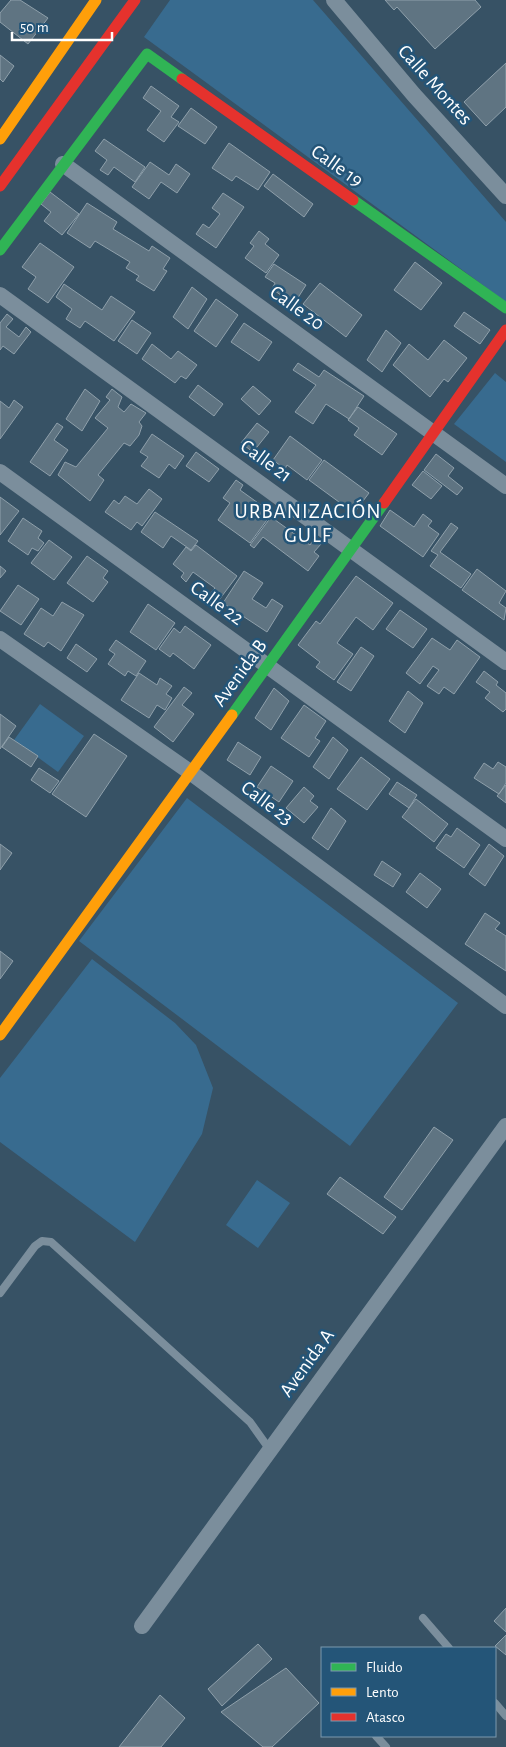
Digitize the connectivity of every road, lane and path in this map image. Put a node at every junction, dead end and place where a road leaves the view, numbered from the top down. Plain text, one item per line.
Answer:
1 (96, 0) edge
2 (135, 0) edge
3 (334, 0) edge
4 (0, 139) edge
5 (63, 164) junction
6 (0, 186) edge
7 (506, 196) edge
8 (0, 250) edge
9 (0, 295) edge
10 (506, 308) edge
11 (506, 330) edge
12 (432, 432) junction
13 (0, 472) edge
14 (506, 486) edge
15 (352, 550) junction
16 (0, 639) edge
17 (506, 662) edge
18 (268, 666) junction
19 (190, 772) junction
20 (506, 839) edge
21 (506, 1006) edge
22 (0, 1035) edge
23 (506, 1126) edge
24 (0, 1293) edge
25 (270, 1450) junction
26 (423, 1618) dead end
27 (142, 1626) dead end
28 (448, 1647) edge
29 (496, 1703) edge
30 (506, 1716) edge
31 (377, 1737) edge
32 (386, 1747) edge

1 - 4 street
2 - 6 street
3 - 7 street, Calle Montes
5 - 8 street
5 - 10 street, Calle 19
5 - 12 street, Calle 20
9 - 15 street, Calle 21
11 - 12 street, Avenida B
12 - 14 street, Calle 20
12 - 15 street, Avenida B
13 - 18 street, Calle 22
15 - 17 street, Calle 21
15 - 18 street, Avenida B
16 - 19 street, Calle 23
18 - 19 street, Avenida B
18 - 20 street, Calle 22
19 - 21 street, Calle 23
19 - 22 street, Avenida B
23 - 25 street, Avenida A
24 - 25 lane
25 - 27 street, Avenida A
26 - 28 lane
29 - 30 lane
31 - 32 lane

